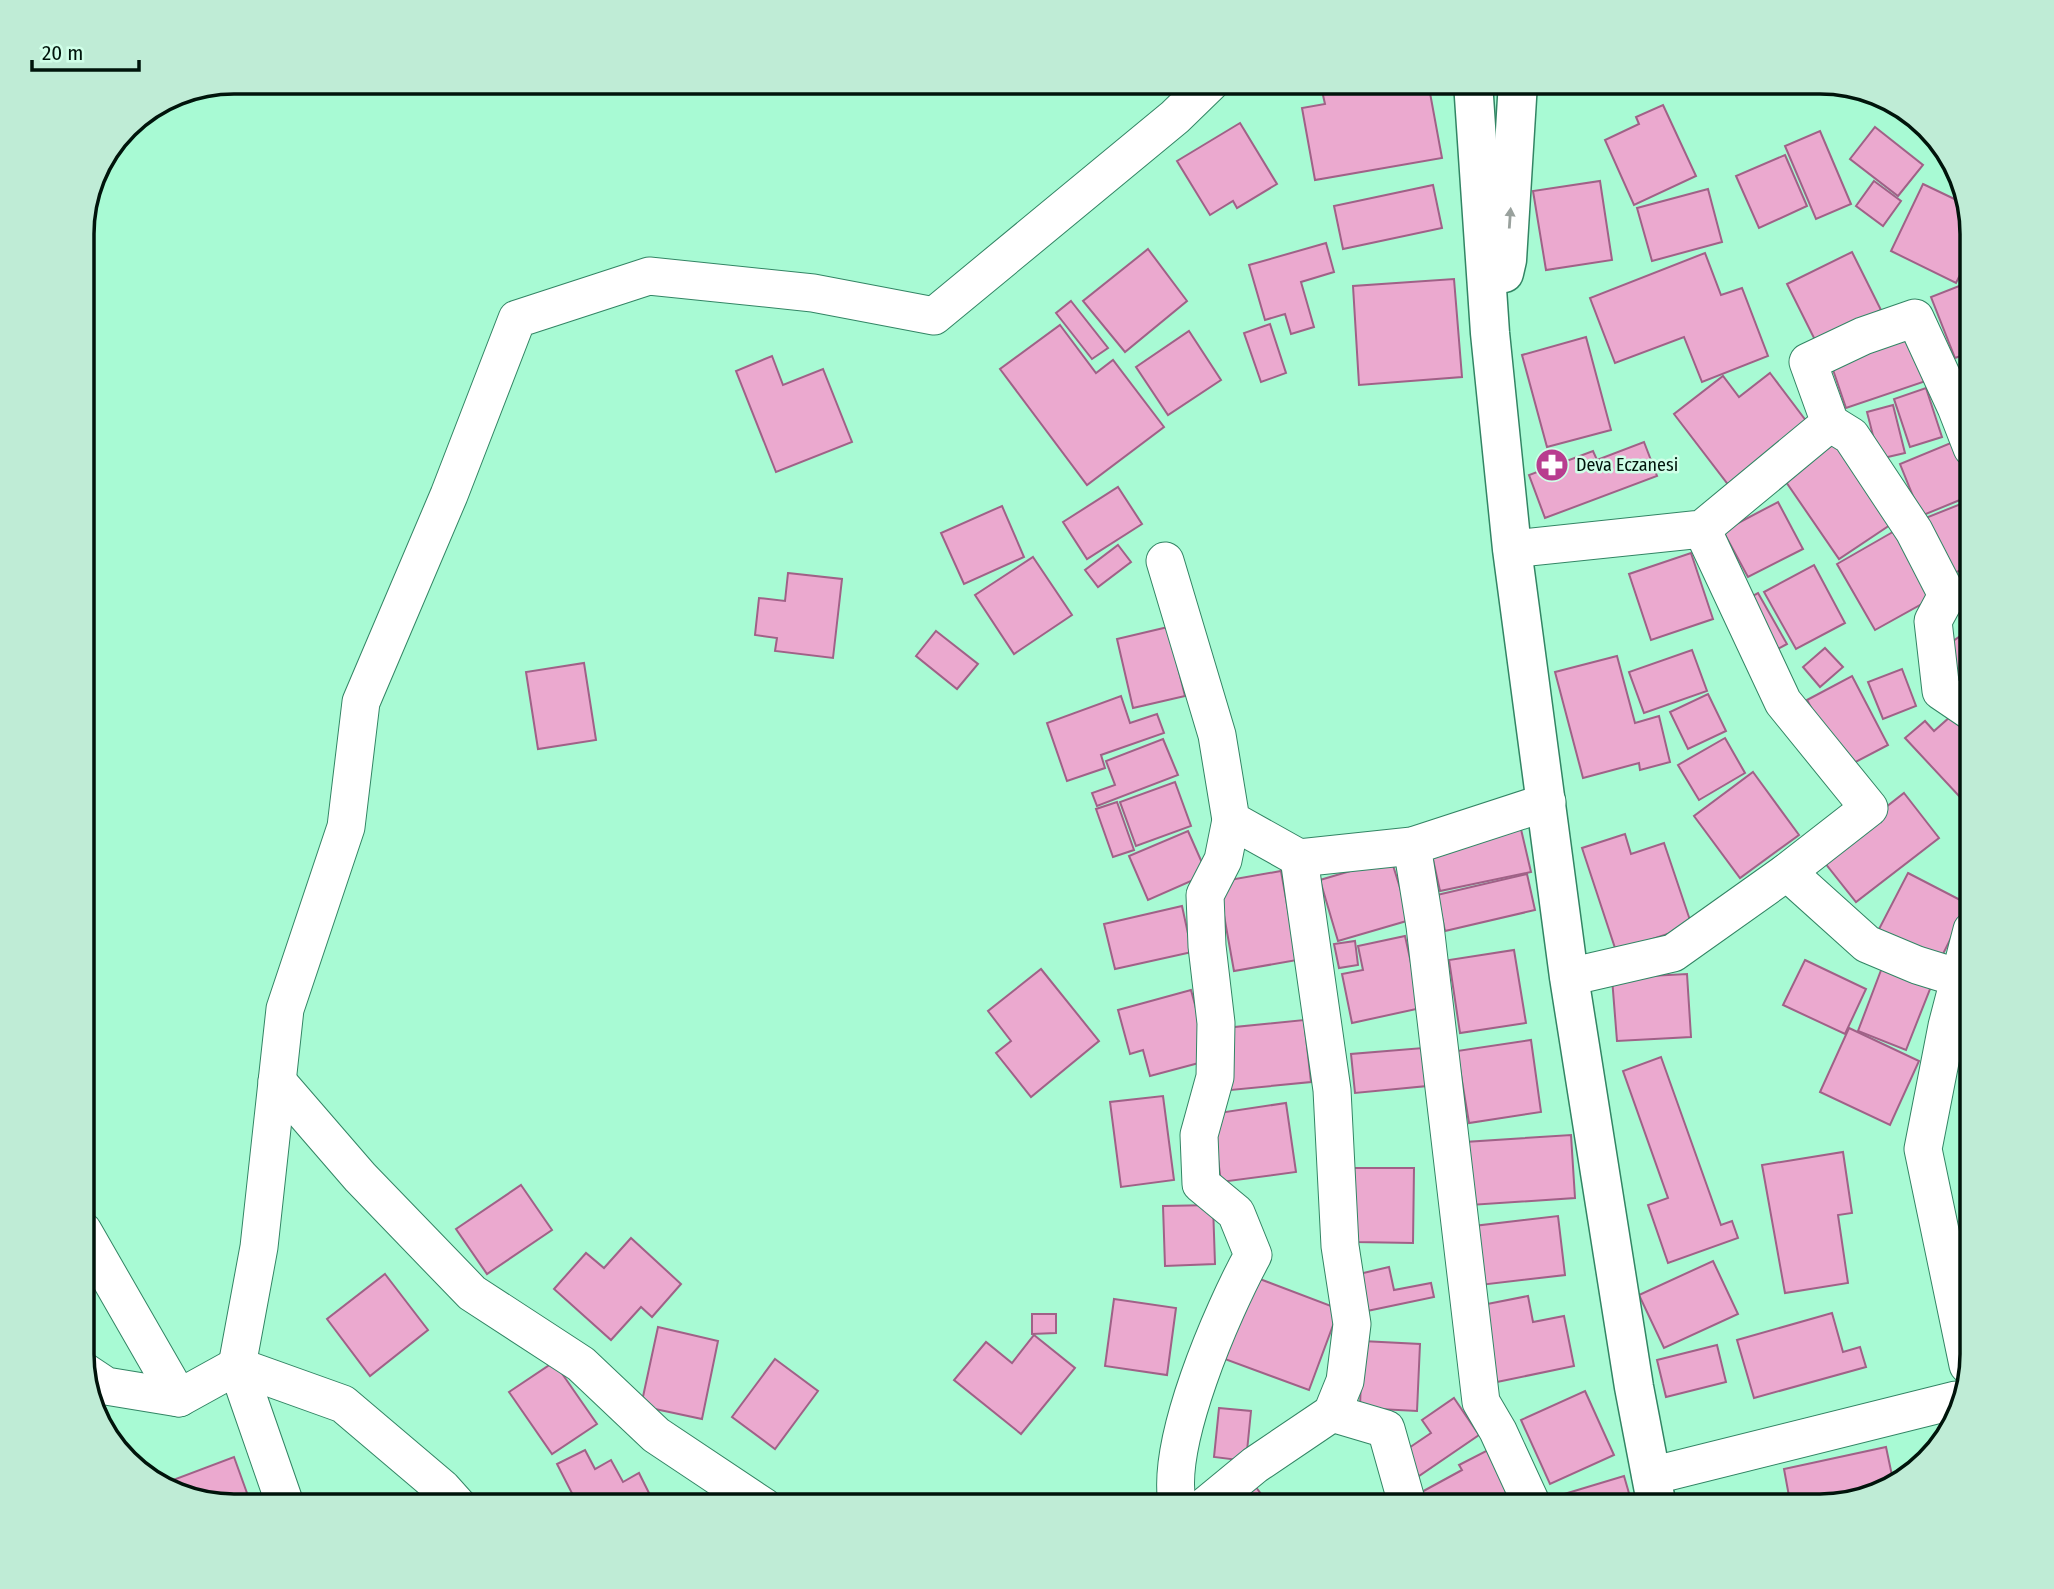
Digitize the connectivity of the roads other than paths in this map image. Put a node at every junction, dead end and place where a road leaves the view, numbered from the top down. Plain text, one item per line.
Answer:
1 (1199, 94) edge
2 (1474, 94) edge
3 (1517, 94) edge
4 (1490, 333) junction
5 (1960, 417) edge
6 (1830, 424) junction
7 (1702, 529) junction
8 (1512, 549) junction
9 (1165, 561) dead end
10 (1960, 704) edge
11 (1547, 802) junction
12 (1231, 820) junction
13 (1412, 846) junction
14 (1298, 858) junction
15 (1787, 872) junction
16 (1569, 977) junction
17 (1960, 981) edge
18 (1960, 1003) edge
19 (277, 1081) junction
20 (95, 1252) edge
21 (1960, 1327) edge
22 (237, 1366) junction
23 (97, 1380) edge
24 (179, 1398) junction
25 (1952, 1400) edge
26 (1332, 1413) junction
27 (1654, 1492) edge
28 (281, 1494) edge
29 (447, 1494) edge
30 (744, 1494) edge
31 (1175, 1494) edge
32 (1220, 1494) edge
33 (1404, 1494) edge
34 (1527, 1494) edge

1 - 19 street
2 - 4 main road
4 -> 3 main road
4 - 8 main road
5 - 6 street
6 - 7 street
6 - 10 street
7 - 8 street
7 - 15 street
8 - 11 main road
9 - 12 street
11 - 13 street
11 - 16 main road
12 - 14 street
12 - 31 street
13 - 14 street
13 - 34 street
14 - 26 street
15 - 16 street
15 - 17 street
16 - 27 main road
18 - 21 street
19 - 22 street
19 - 30 street
20 - 24 street
22 - 24 street
22 - 28 street
22 - 29 street
23 - 24 street
25 - 27 street
26 - 32 street
26 - 33 street

